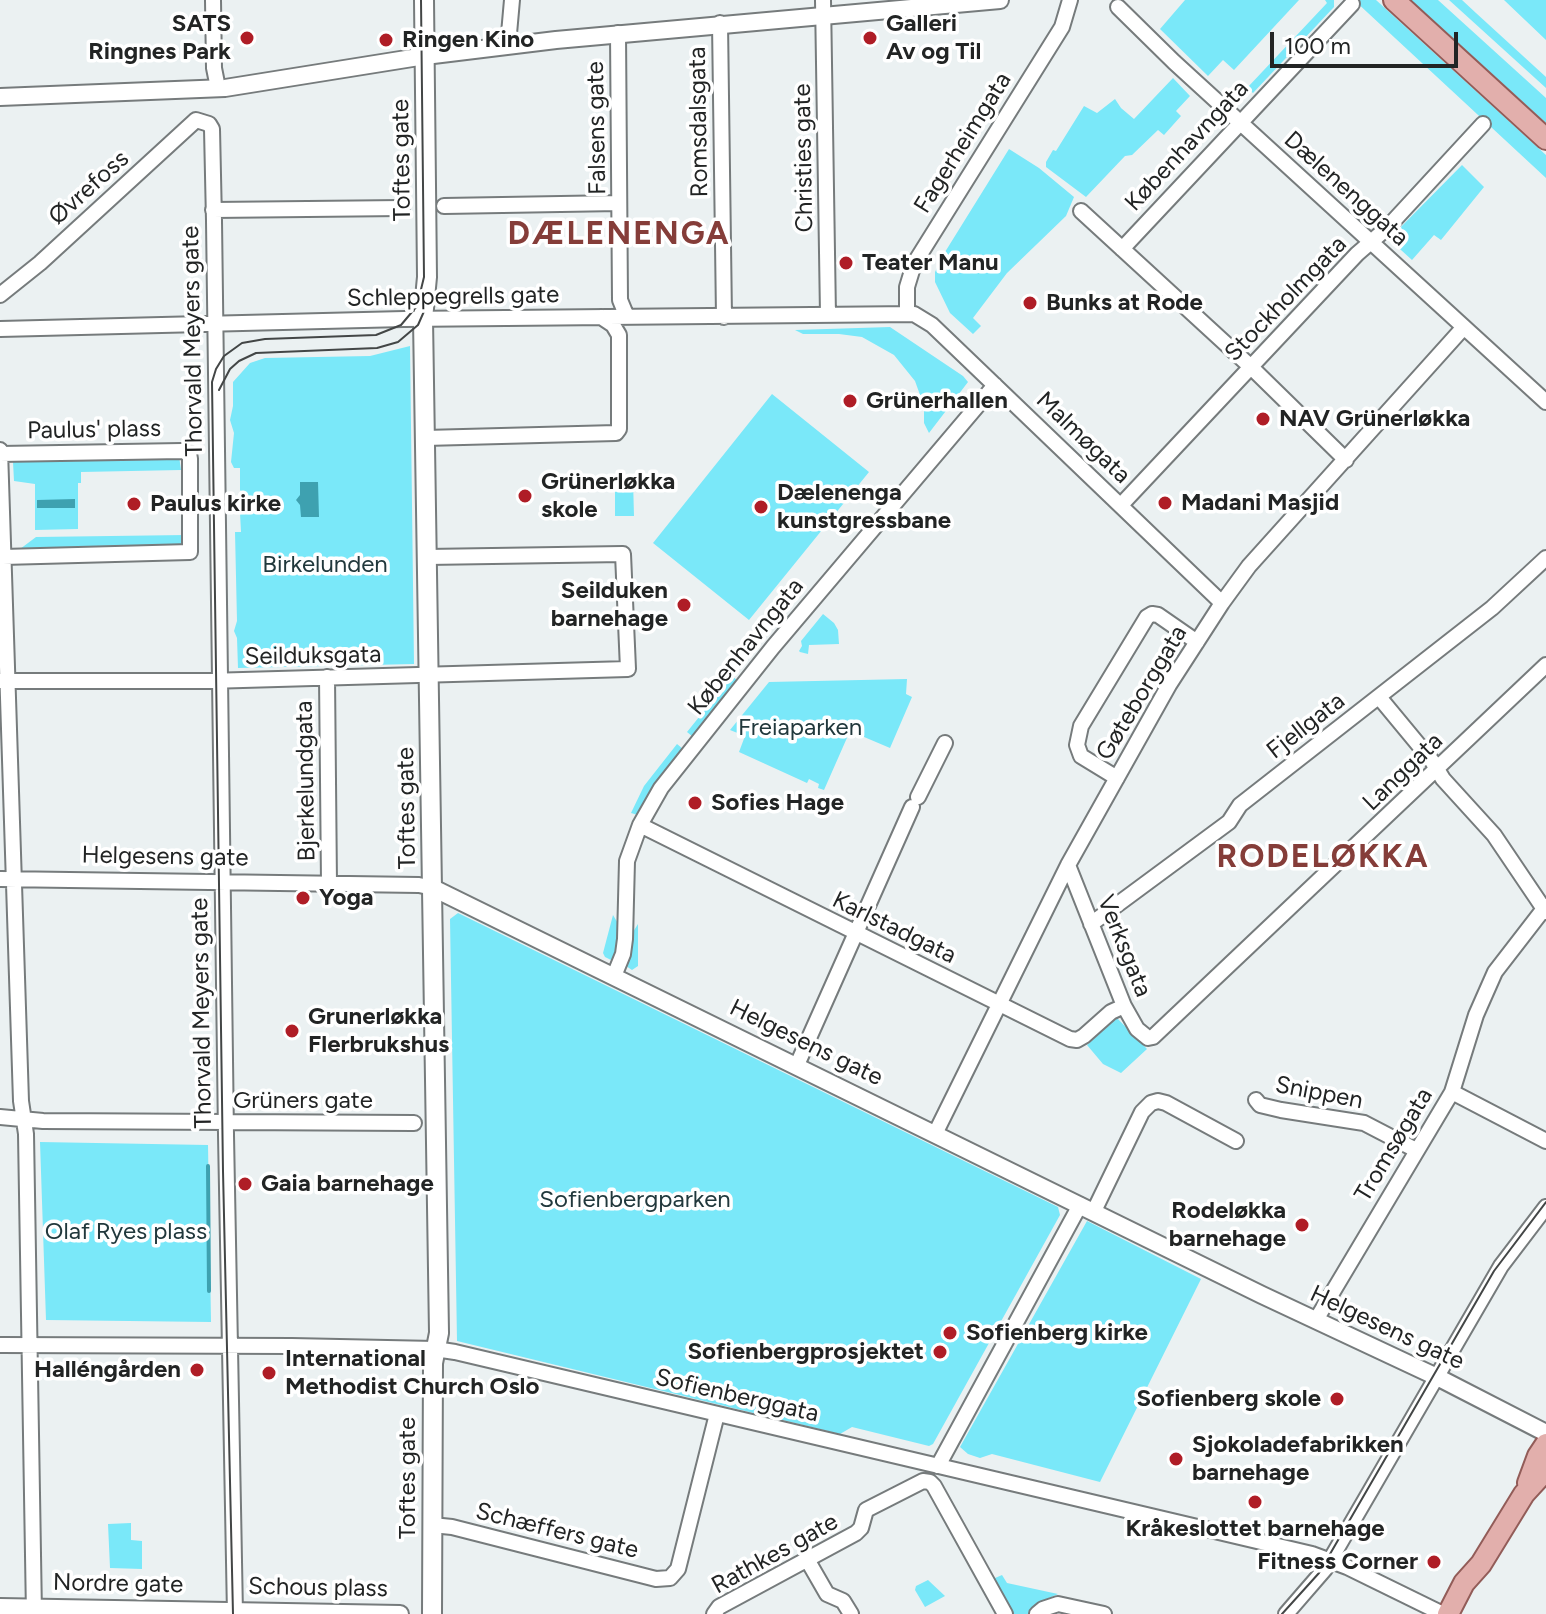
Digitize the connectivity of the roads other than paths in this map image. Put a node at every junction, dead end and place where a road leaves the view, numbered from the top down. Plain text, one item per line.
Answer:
1 (213, 0) edge
2 (424, 0) edge
3 (512, 0) edge
4 (1000, 0) edge
5 (1070, 0) edge
6 (1394, 0) edge
7 (1352, 4) dead end
8 (823, 7) edge
9 (1118, 7) dead end
10 (720, 23) junction
11 (618, 33) junction
12 (508, 45) junction
13 (425, 56) junction
14 (218, 88) junction
15 (0, 97) edge
16 (1240, 122) junction
17 (209, 124) joint
18 (1483, 124) dead end
19 (1546, 139) edge
20 (619, 203) junction
21 (444, 206) dead end
22 (402, 208) dead end
23 (213, 210) junction
24 (1081, 211) dead end
25 (1371, 242) junction
26 (1122, 249) junction
27 (0, 295) edge
28 (907, 313) junction
29 (828, 315) junction
30 (601, 317) junction
31 (627, 317) junction
32 (724, 317) junction
33 (423, 319) junction
34 (215, 324) junction
35 (1464, 327) junction
36 (0, 329) edge
37 (1251, 367) junction
38 (995, 385) junction
39 (1546, 402) edge
40 (425, 438) junction
41 (0, 452) edge
42 (1346, 460) junction
43 (1121, 505) junction
44 (1, 507) edge
45 (3, 557) junction
46 (427, 557) junction
47 (1546, 558) edge
48 (1222, 603) junction
49 (1197, 642) junction
50 (1546, 665) edge
51 (429, 675) junction
52 (327, 677) junction
53 (219, 680) junction
54 (4, 681) edge
55 (1379, 697) junction
56 (945, 743) dead end
57 (1437, 769) junction
58 (1117, 778) junction
59 (640, 825) junction
60 (1068, 865) junction
61 (7, 879) edge
62 (222, 882) junction
63 (329, 884) junction
64 (433, 888) junction
65 (1545, 909) edge
66 (1091, 924) junction
67 (857, 935) junction
68 (614, 976) junction
69 (999, 1004) junction
70 (1124, 1006) junction
71 (1148, 1038) joint
72 (797, 1065) junction
73 (1452, 1092) junction
74 (1256, 1100) dead end
75 (0, 1117) edge
76 (24, 1118) junction
77 (226, 1123) junction
78 (414, 1123) dead end
79 (935, 1134) junction
80 (1236, 1141) dead end
81 (1546, 1141) edge
82 (1416, 1150) junction
83 (1546, 1207) edge
84 (1087, 1208) junction
85 (1316, 1320) junction
86 (31, 1343) junction
87 (0, 1345) edge
88 (231, 1345) junction
89 (435, 1349) junction
90 (1437, 1377) junction
91 (717, 1414) junction
92 (1546, 1433) edge
93 (1546, 1444) edge
94 (938, 1466) junction
95 (1546, 1470) edge
96 (1524, 1494) junction
97 (432, 1525) junction
98 (1330, 1560) junction
99 (808, 1561) junction
100 (1481, 1564) junction
101 (0, 1607) edge
102 (34, 1611) edge
103 (235, 1612) edge
104 (400, 1614) edge
105 (432, 1614) edge
106 (714, 1614) edge
107 (851, 1614) edge
108 (1005, 1614) edge
109 (1037, 1614) edge
110 (1104, 1614) edge
111 (1286, 1614) edge
112 (1446, 1614) edge
113 (1463, 1614) edge

1 - 14 street
2 - 13 main road, Toftes gate
3 - 12 street
4 - 8 street
5 - 28 street, Fagerheimgata
6 - 19 main road
7 - 16 street, Københavngata
8 - 10 street
8 - 29 street, Christies gate
9 - 16 street, Dælenenggata
10 - 11 street
10 - 32 street, Romsdalsgata
11 - 12 street
11 - 20 street, Falsens gate
12 - 13 street
13 - 14 street
13 - 33 main road, Toftes gate
14 - 15 street
16 - 25 street, Dælenenggata
16 - 26 street, Københavngata
17 - 23 street, Thorvald Meyers gate
17 - 27 street, Øvrefoss
18 - 25 street, Stockholmgata
20 - 21 street
20 - 31 street, Falsens gate
22 - 23 street
23 - 34 street, Thorvald Meyers gate
24 - 26 street
25 - 35 street, Dælenenggata
25 - 37 street, Stockholmgata
26 - 37 street
28 - 29 street, Schleppegrells gate
28 - 38 street, Malmøgata
29 - 32 street, Schleppegrells gate
30 - 31 street, Schleppegrells gate
30 - 33 street, Schleppegrells gate
30 - 40 street
31 - 32 street, Schleppegrells gate
33 - 34 street, Schleppegrells gate
33 - 40 main road, Toftes gate
34 - 36 street, Schleppegrells gate
34 - 53 street, Thorvald Meyers gate
35 - 39 street, Dælenenggata
35 - 42 street, Gøteborggata
37 - 42 street
37 - 43 street, Stockholmgata
38 - 43 street, Malmøgata
38 - 59 street, Københavngata
40 - 46 main road, Toftes gate
41 - 44 street
41 - 45 street, Paulus' plass
42 - 48 street, Gøteborggata
43 - 48 street, Malmøgata
44 - 45 street
45 - 54 street
46 - 51 main road, Toftes gate
46 - 51 street, Seilduksgata
47 - 55 street, Fjellgata
48 - 49 street, Gøteborggata
49 - 58 street, Gøteborggata
49 - 58 street
50 - 57 street, Langgata
51 - 52 street, Seilduksgata
51 - 64 main road, Toftes gate
52 - 53 street, Seilduksgata
52 - 63 street, Bjerkelundgata
53 - 54 street, Seilduksgata
53 - 62 street, Thorvald Meyers gate
54 - 61 street
55 - 57 street
55 - 66 street, Fjellgata
56 - 67 street
57 - 65 street
57 - 71 street, Langgata
58 - 60 street, Gøteborggata
59 - 67 street, Karlstadgata
59 - 68 street, Københavngata
60 - 66 street, Verksgata
60 - 69 street, Gøteborggata
61 - 62 street, Helgesens gate
61 - 76 street
62 - 63 street, Helgesens gate
62 - 77 street, Thorvald Meyers gate
63 - 64 street, Helgesens gate
64 - 68 street, Helgesens gate
64 - 89 main road, Toftes gate
65 - 73 street, Tromsøgata
66 - 70 street, Verksgata
67 - 69 street, Karlstadgata
67 - 72 street
68 - 72 street, Helgesens gate
69 - 70 street, Karlstadgata
69 - 79 street, Gøteborggata
70 - 71 street, Verksgata
72 - 79 street, Helgesens gate
73 - 81 street
73 - 82 street, Tromsøgata
74 - 82 street, Snippen
75 - 76 street, Grüners gate
76 - 77 street, Grüners gate
76 - 86 street
77 - 78 street, Grüners gate
77 - 88 street, Thorvald Meyers gate
79 - 84 street, Helgesens gate
80 - 84 street
82 - 85 street, Tromsøgata
83 - 90 street
84 - 85 street, Helgesens gate
84 - 94 street
85 - 90 street, Helgesens gate
86 - 87 street, Sofienberggata
86 - 88 street, Sofienberggata
86 - 102 street
88 - 89 street, Sofienberggata
88 - 103 street, Thorvald Meyers gate
89 - 91 street, Sofienberggata
89 - 97 main road, Toftes gate
90 - 92 street, Helgesens gate
90 - 98 street
91 - 94 street, Sofienberggata
91 - 97 street, Schæffers gate
93 - 96 main road
94 - 98 street, Sofienberggata
95 - 96 main road
96 - 100 main road
97 - 105 main road, Toftes gate
98 - 111 street
98 - 112 street, Sofienberggata
99 - 106 street, Rathkes gate
99 - 107 street
99 - 108 street, Rathkes gate
100 - 112 main road
100 - 113 main road
101 - 102 street, Nordre gate
102 - 103 street, Nordre gate
103 - 104 street, Schous plass
109 - 110 street

